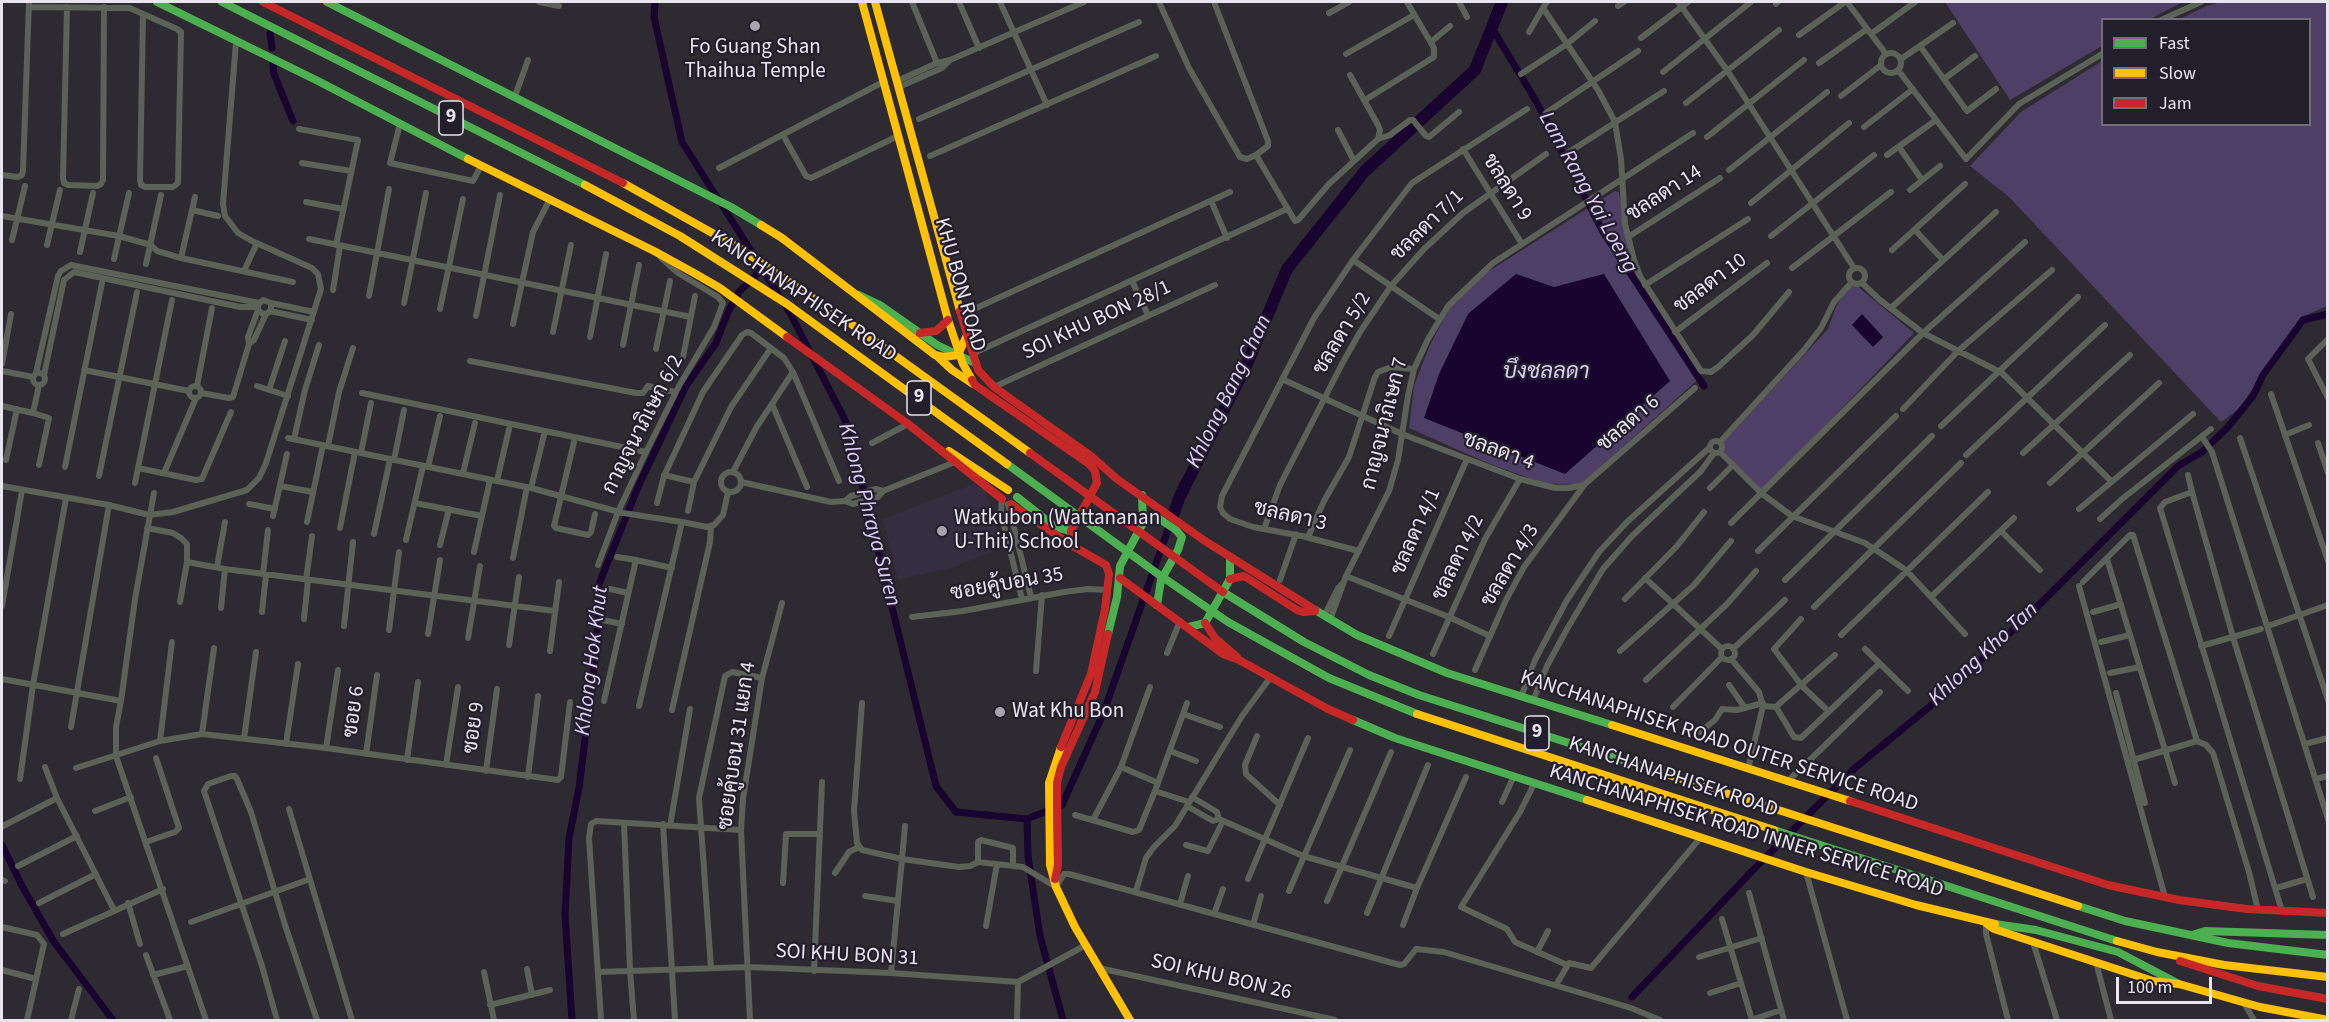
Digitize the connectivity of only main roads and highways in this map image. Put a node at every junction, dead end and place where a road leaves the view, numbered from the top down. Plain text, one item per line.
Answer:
1 (157, 2) edge
2 (222, 2) edge
3 (263, 2) edge
4 (327, 2) edge
5 (862, 2) edge
6 (876, 2) edge
7 (859, 295) junction
8 (948, 320) junction
9 (920, 333) junction
10 (967, 336) junction
11 (936, 355) junction
12 (958, 355) junction
13 (975, 363) junction
14 (975, 385) junction
15 (933, 442) junction
16 (1118, 479) junction
17 (1097, 483) junction
18 (1142, 495) junction
19 (1010, 501) junction
20 (1162, 514) junction
21 (1143, 523) junction
22 (1178, 526) junction
23 (1071, 531) junction
24 (1205, 541) junction
25 (1071, 545) junction
26 (1178, 550) junction
27 (1230, 558) junction
28 (1106, 565) junction
29 (1120, 566) junction
30 (1230, 579) junction
31 (1123, 581) junction
32 (1157, 605) junction
33 (1315, 611) junction
34 (1205, 623) junction
35 (1189, 627) junction
36 (1239, 660) junction
37 (1052, 797) junction
38 (2328, 913) edge
39 (1986, 923) junction
40 (2188, 935) junction
41 (2328, 935) edge
42 (2118, 952) junction
43 (2157, 952) junction
44 (2328, 955) edge
45 (2111, 968) junction
46 (2328, 977) edge
47 (2179, 984) junction
48 (2328, 999) edge
49 (1130, 1020) edge
50 (2328, 1020) edge

1 - 15 main road
2 - 43 main road, KANCHANAPHISEK ROAD / 9
3 - 40 main road, KANCHANAPHISEK ROAD / 9
4 - 7 main road
5 - 8 main road, KHU BON ROAD
6 - 10 main road, KHU BON ROAD
7 - 9 main road
7 - 11 main road
8 - 9 main road
8 - 12 main road, KHU BON ROAD
9 - 12 main road
10 - 12 main road
10 - 13 main road, KHU BON ROAD
11 - 12 main road
11 - 14 main road
12 - 13 main road
12 - 14 main road, KHU BON ROAD
13 - 16 main road, KHU BON ROAD
14 - 17 main road, KHU BON ROAD
15 - 19 main road
15 - 19 main road
16 - 17 main road
16 - 18 main road, KHU BON ROAD
17 - 23 main road
18 - 20 main road, KANCHANAPHISEK ROAD OUTER SERVICE ROAD
18 - 21 main road
19 - 23 main road
19 - 25 main road
20 - 21 main road
20 - 22 main road, KANCHANAPHISEK ROAD OUTER SERVICE ROAD
21 - 29 main road
22 - 24 main road, KANCHANAPHISEK ROAD OUTER SERVICE ROAD
22 - 26 main road
23 - 25 main road
24 - 26 main road
24 - 27 main road, KANCHANAPHISEK ROAD OUTER SERVICE ROAD
25 - 28 main road
26 - 32 main road
27 - 30 main road
27 - 33 main road, KANCHANAPHISEK ROAD OUTER SERVICE ROAD
28 - 29 main road
28 - 37 main road
29 - 31 main road
30 - 33 main road
30 - 34 main road
31 - 32 main road, KANCHANAPHISEK ROAD INNER SERVICE ROAD
31 - 37 main road
32 - 35 main road, KANCHANAPHISEK ROAD INNER SERVICE ROAD
33 - 38 main road, KANCHANAPHISEK ROAD OUTER SERVICE ROAD
34 - 35 main road
34 - 36 main road
35 - 36 main road, KANCHANAPHISEK ROAD INNER SERVICE ROAD
36 - 39 main road, KANCHANAPHISEK ROAD INNER SERVICE ROAD
37 - 49 main road
39 - 42 main road, KANCHANAPHISEK ROAD INNER SERVICE ROAD
39 - 45 main road, KANCHANAPHISEK ROAD INNER SERVICE ROAD
40 - 41 main road
40 - 44 main road, KANCHANAPHISEK ROAD / 9
42 - 45 main road
42 - 47 main road, KANCHANAPHISEK ROAD INNER SERVICE ROAD
43 - 46 main road, KANCHANAPHISEK ROAD / 9
43 - 48 main road
45 - 47 main road, KANCHANAPHISEK ROAD INNER SERVICE ROAD
47 - 50 main road, KANCHANAPHISEK ROAD INNER SERVICE ROAD

